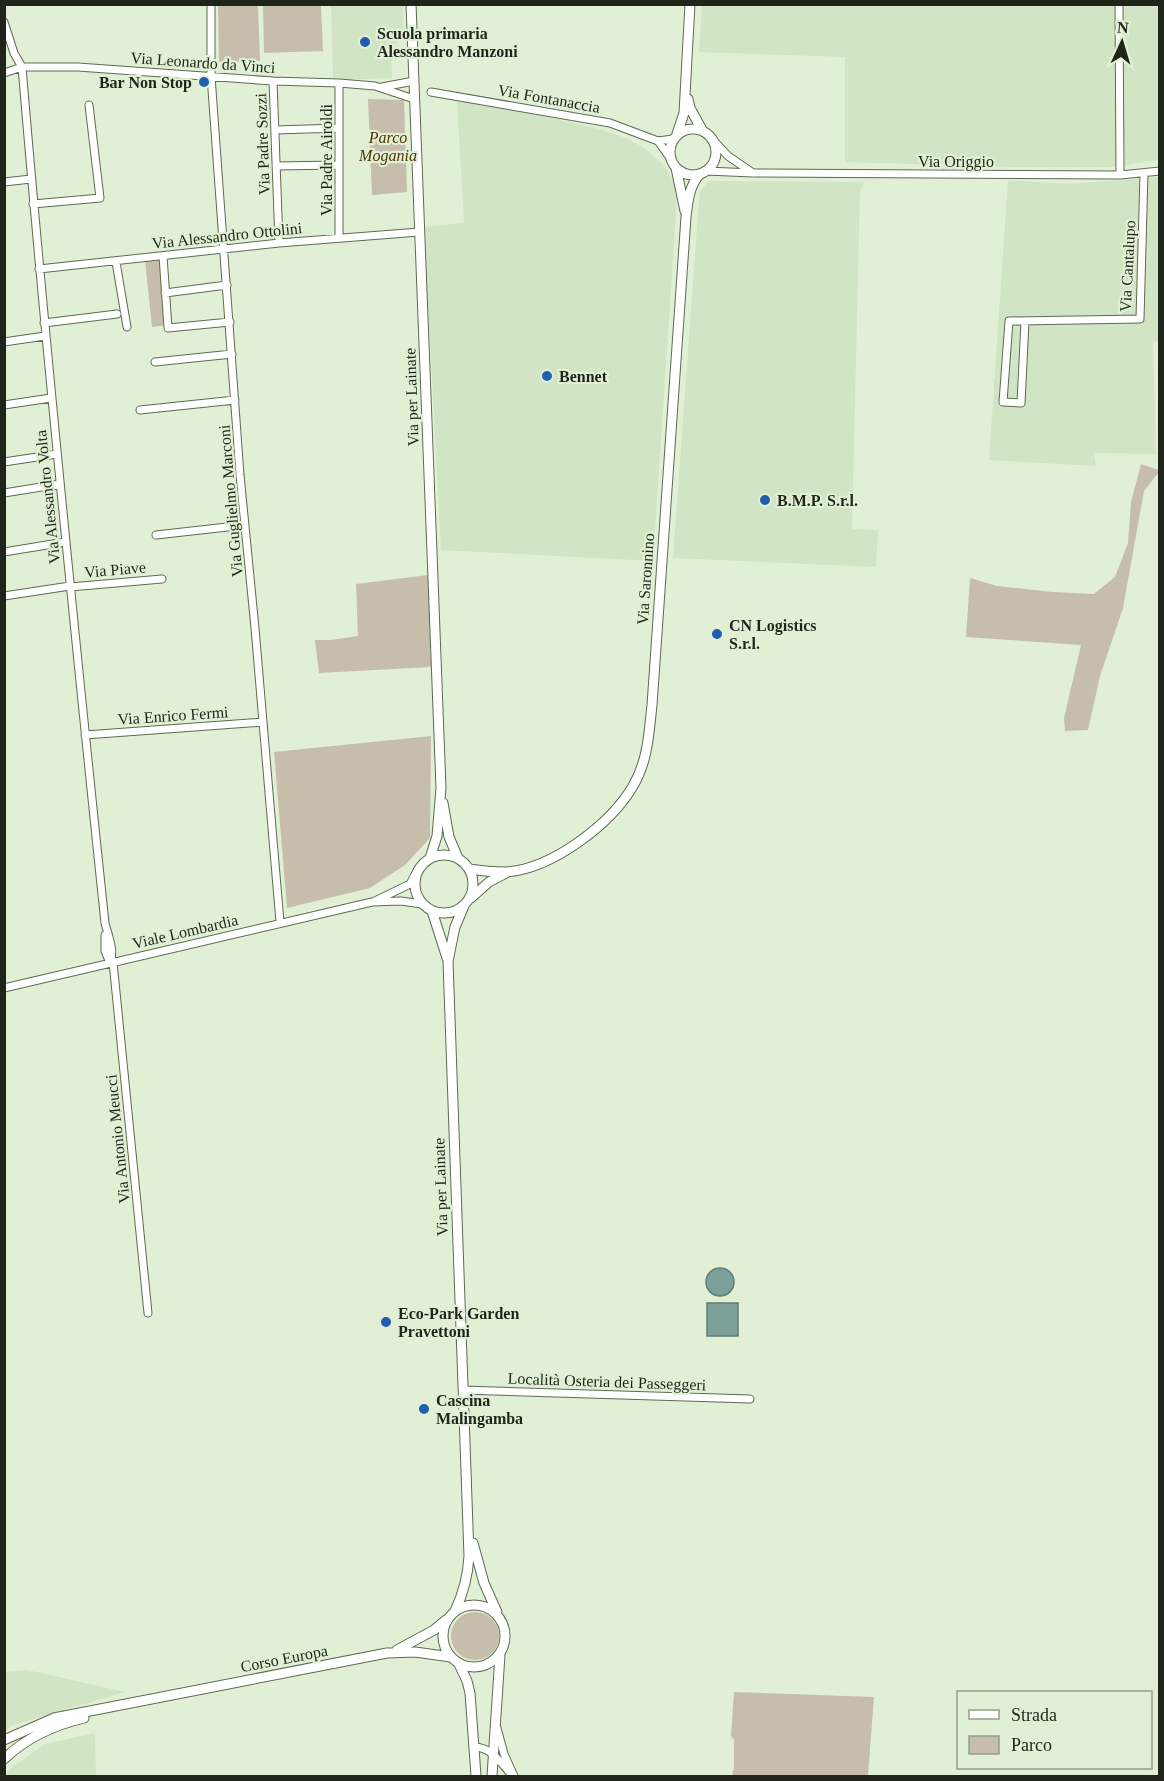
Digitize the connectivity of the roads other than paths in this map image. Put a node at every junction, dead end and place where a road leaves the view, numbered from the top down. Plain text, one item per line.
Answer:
1 (211, 4) edge
2 (411, 4) edge
3 (690, 4) edge
4 (1119, 4) edge
5 (4, 22) edge
6 (22, 67) junction
7 (4, 73) edge
8 (211, 76) junction
9 (273, 81) junction
10 (414, 81) junction
11 (339, 83) junction
12 (686, 84) junction
13 (382, 87) junction
14 (431, 92) dead end
15 (414, 99) junction
16 (89, 105) dead end
17 (339, 128) junction
18 (275, 130) junction
19 (702, 130) junction
20 (675, 136) junction
21 (658, 141) junction
22 (715, 142) junction
23 (670, 158) junction
24 (339, 165) junction
25 (276, 166) junction
26 (676, 168) junction
27 (1160, 171) edge
28 (703, 173) junction
29 (1144, 173) junction
30 (753, 174) junction
31 (1120, 175) junction
32 (31, 179) junction
33 (4, 183) edge
34 (33, 204) junction
35 (686, 217) junction
36 (419, 232) junction
37 (339, 238) junction
38 (279, 243) junction
39 (224, 248) junction
40 (163, 256) junction
41 (116, 262) junction
42 (39, 269) junction
43 (227, 285) junction
44 (165, 293) junction
45 (117, 314) dead end
46 (1025, 321) junction
47 (230, 322) junction
48 (44, 323) junction
49 (127, 327) dead end
50 (45, 336) junction
51 (4, 342) edge
52 (232, 354) junction
53 (155, 362) dead end
54 (51, 398) junction
55 (235, 399) junction
56 (4, 405) edge
57 (140, 410) dead end
58 (57, 454) junction
59 (4, 462) edge
60 (60, 484) junction
61 (4, 493) edge
62 (245, 525) junction
63 (156, 535) dead end
64 (65, 542) junction
65 (4, 552) edge
66 (162, 579) dead end
67 (70, 586) junction
68 (4, 596) edge
69 (263, 722) junction
70 (85, 735) junction
71 (441, 788) junction
72 (430, 858) junction
73 (458, 858) junction
74 (418, 869) junction
75 (469, 869) junction
76 (508, 872) junction
77 (372, 902) junction
78 (467, 903) junction
79 (422, 904) junction
80 (432, 911) junction
81 (280, 922) junction
82 (448, 961) junction
83 (111, 962) junction
84 (4, 988) edge
85 (148, 1313) dead end
86 (463, 1390) junction
87 (750, 1399) dead end
88 (469, 1527) junction
89 (455, 1611) junction
90 (497, 1614) junction
91 (448, 1618) junction
92 (387, 1653) junction
93 (500, 1655) junction
94 (451, 1657) junction
95 (459, 1664) junction
96 (187, 1693) junction
97 (496, 1724) junction
98 (4, 1740) edge
99 (474, 1747) junction
100 (494, 1756) junction
101 (4, 1759) edge
102 (476, 1776) edge
103 (492, 1776) edge
104 (513, 1776) edge

1 - 8 street, Via Guglielmo Marconi
2 - 10 main road, Via per Lainate
3 - 12 main road
4 - 31 street
5 - 6 street, Via Alessandro Volta
6 - 7 street, Via Leonardo da Vinci
6 - 8 street, Via Leonardo da Vinci
6 - 32 street, Via Alessandro Volta
8 - 9 street, Via Leonardo da Vinci
8 - 39 street, Via Guglielmo Marconi
9 - 11 street, Via Leonardo da Vinci
9 - 18 street, Via Padre Sozzi
10 - 13 street
10 - 15 main road, Via per Lainate
11 - 13 street, Via Leonardo da Vinci
11 - 17 street, Via Padre Airoldi
12 - 19 main road
12 - 20 main road
13 - 15 street
14 - 21 street, Via Fontanaccia
15 - 36 main road, Via per Lainate
16 - 34 street
17 - 18 street
17 - 24 street, Via Padre Airoldi
18 - 25 street, Via Padre Sozzi
19 - 20 main road
19 - 22 main road
20 - 21 street, Via Fontanaccia
20 - 23 main road
21 - 23 street
22 - 28 main road
22 - 30 street
23 - 26 main road
24 - 25 street
24 - 37 street, Via Padre Airoldi
25 - 38 street, Via Padre Sozzi
26 - 28 main road
26 - 35 main road, Via Saronnino
27 - 29 street, Via Origgio
28 - 30 street, Via Origgio
28 - 35 main road, Via Saronnino
29 - 31 street, Via Origgio
29 - 46 street, Via Cantalupo
30 - 31 street, Via Origgio
32 - 33 street
32 - 34 street, Via Alessandro Volta
34 - 42 street, Via Alessandro Volta
35 - 76 main road, Via Saronnino
36 - 37 street, Via Alessandro Ottolini
36 - 71 main road, Via per Lainate
37 - 38 street, Via Alessandro Ottolini
38 - 39 street, Via Alessandro Ottolini
39 - 40 street, Via Alessandro Ottolini
39 - 43 street, Via Guglielmo Marconi
40 - 41 street, Via Alessandro Ottolini
40 - 44 street
41 - 42 street, Via Alessandro Ottolini
41 - 49 street
42 - 48 street, Via Alessandro Volta
43 - 44 street
43 - 47 street, Via Guglielmo Marconi
44 - 47 street
45 - 48 street
46 - 46 street
47 - 52 street, Via Guglielmo Marconi
48 - 50 street, Via Alessandro Volta
50 - 51 street
50 - 54 street, Via Alessandro Volta
52 - 53 street
52 - 55 street, Via Guglielmo Marconi
54 - 56 street
54 - 58 street, Via Alessandro Volta
55 - 57 street
55 - 62 street, Via Guglielmo Marconi
58 - 59 street
58 - 60 street, Via Alessandro Volta
60 - 61 street
60 - 64 street, Via Alessandro Volta
62 - 63 street
62 - 69 street, Via Guglielmo Marconi
64 - 65 street
64 - 67 street, Via Alessandro Volta
66 - 67 street, Via Piave
67 - 68 street, Via Piave
67 - 70 street, Via Alessandro Volta
69 - 70 street, Via Enrico Fermi
69 - 81 street, Via Guglielmo Marconi
70 - 83 street, Via Alessandro Volta
71 - 72 main road, Via per Lainate
71 - 73 main road, Via per Lainate
72 - 73 main road
72 - 74 main road
73 - 75 main road
74 - 77 street, Viale Lombardia
74 - 79 main road
75 - 76 main road, Via Saronnino
75 - 78 main road
76 - 78 main road, Via Saronnino
77 - 79 street, Viale Lombardia
77 - 81 street, Viale Lombardia
78 - 80 main road
78 - 82 main road, Via per Lainate
79 - 80 main road
80 - 82 main road, Via per Lainate
81 - 83 street, Viale Lombardia
82 - 86 main road, Via per Lainate
83 - 84 street, Viale Lombardia
83 - 85 street, Via Antonio Meucci
86 - 87 street, Località Osteria dei Passeggeri
86 - 88 main road, Via per Lainate
88 - 89 main road
88 - 90 main road
89 - 90 main road
89 - 91 main road
90 - 93 main road
91 - 92 main road, Corso Europa
91 - 94 main road
92 - 94 main road, Corso Europa
92 - 96 main road, Corso Europa
93 - 95 main road
93 - 97 main road
94 - 95 main road
95 - 99 main road
96 - 98 main road, Corso Europa
96 - 101 main road, Corso Europa
97 - 100 main road
97 - 104 street
99 - 100 street
99 - 102 main road
100 - 103 main road
100 - 104 street

